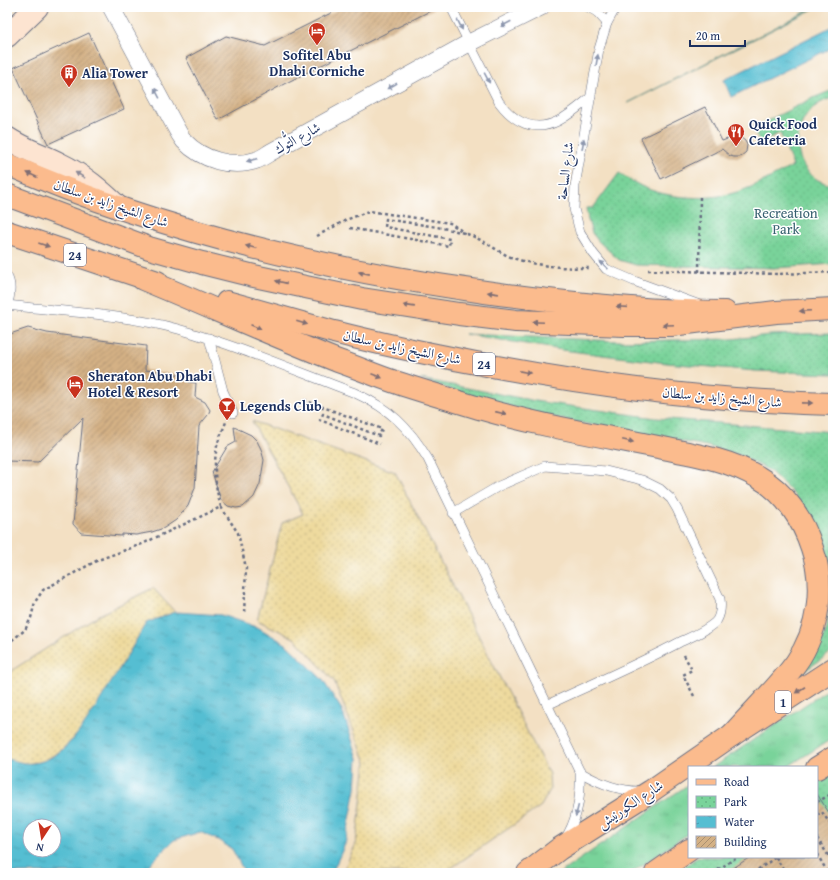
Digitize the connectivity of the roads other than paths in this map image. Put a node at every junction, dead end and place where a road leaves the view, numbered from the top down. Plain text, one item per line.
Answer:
1 (37, 7) edge
2 (111, 7) edge
3 (451, 7) edge
4 (541, 7) edge
5 (588, 7) edge
6 (616, 7) edge
7 (607, 23) junction
8 (7, 36) edge
9 (468, 43) junction
10 (591, 97) junction
11 (7, 138) edge
12 (7, 164) edge
13 (7, 195) edge
14 (120, 209) junction
15 (7, 232) edge
16 (7, 276) edge
17 (143, 279) junction
18 (7, 306) edge
19 (833, 309) edge
20 (717, 312) junction
21 (776, 312) junction
22 (209, 338) junction
23 (833, 404) edge
24 (233, 413) road end
25 (453, 513) junction
26 (833, 669) edge
27 (547, 705) junction
28 (732, 735) junction
29 (833, 758) edge
30 (818, 767) edge
31 (580, 772) junction
32 (651, 790) junction
33 (559, 849) junction
34 (688, 851) edge
35 (528, 873) edge
36 (656, 873) edge

1 - 8 main road
9 -> 2 street, شارع التُّوك
3 -> 9 lane
4 -> 9 street, شارع التُّوك
5 - 7 lane
6 - 7 lane, شارع الساحة
10 -> 7 lane, شارع الساحة
9 -> 10 lane
20 -> 10 lane, شارع الساحة
14 -> 11 main road
14 -> 12 main road, شارع الشيخ زايد بن سلطان
21 -> 13 main road
20 -> 14 main road, شارع الشيخ زايد بن سلطان
15 -> 17 main road, شارع الشيخ زايد بن سلطان / 24
16 - 18 lane
17 -> 23 main road, شارع الشيخ زايد بن سلطان / 24
17 -> 28 main road
18 - 22 lane
19 -> 21 main road, شارع الشيخ زايد بن سلطان
20 - 21 main road, شارع الشيخ زايد بن سلطان
22 - 24 lane
22 - 25 lane
25 - 27 lane
25 - 27 lane
26 -> 28 main road, شارع الكورنيش / 1
27 - 31 lane
28 - 32 main road, شارع الكورنيش / 1
29 - 30 main road
31 - 32 lane
31 -> 33 lane
32 - 33 main road, شارع الكورنيش / 1
33 - 35 main road, شارع الكورنيش / 1
34 - 36 main road

